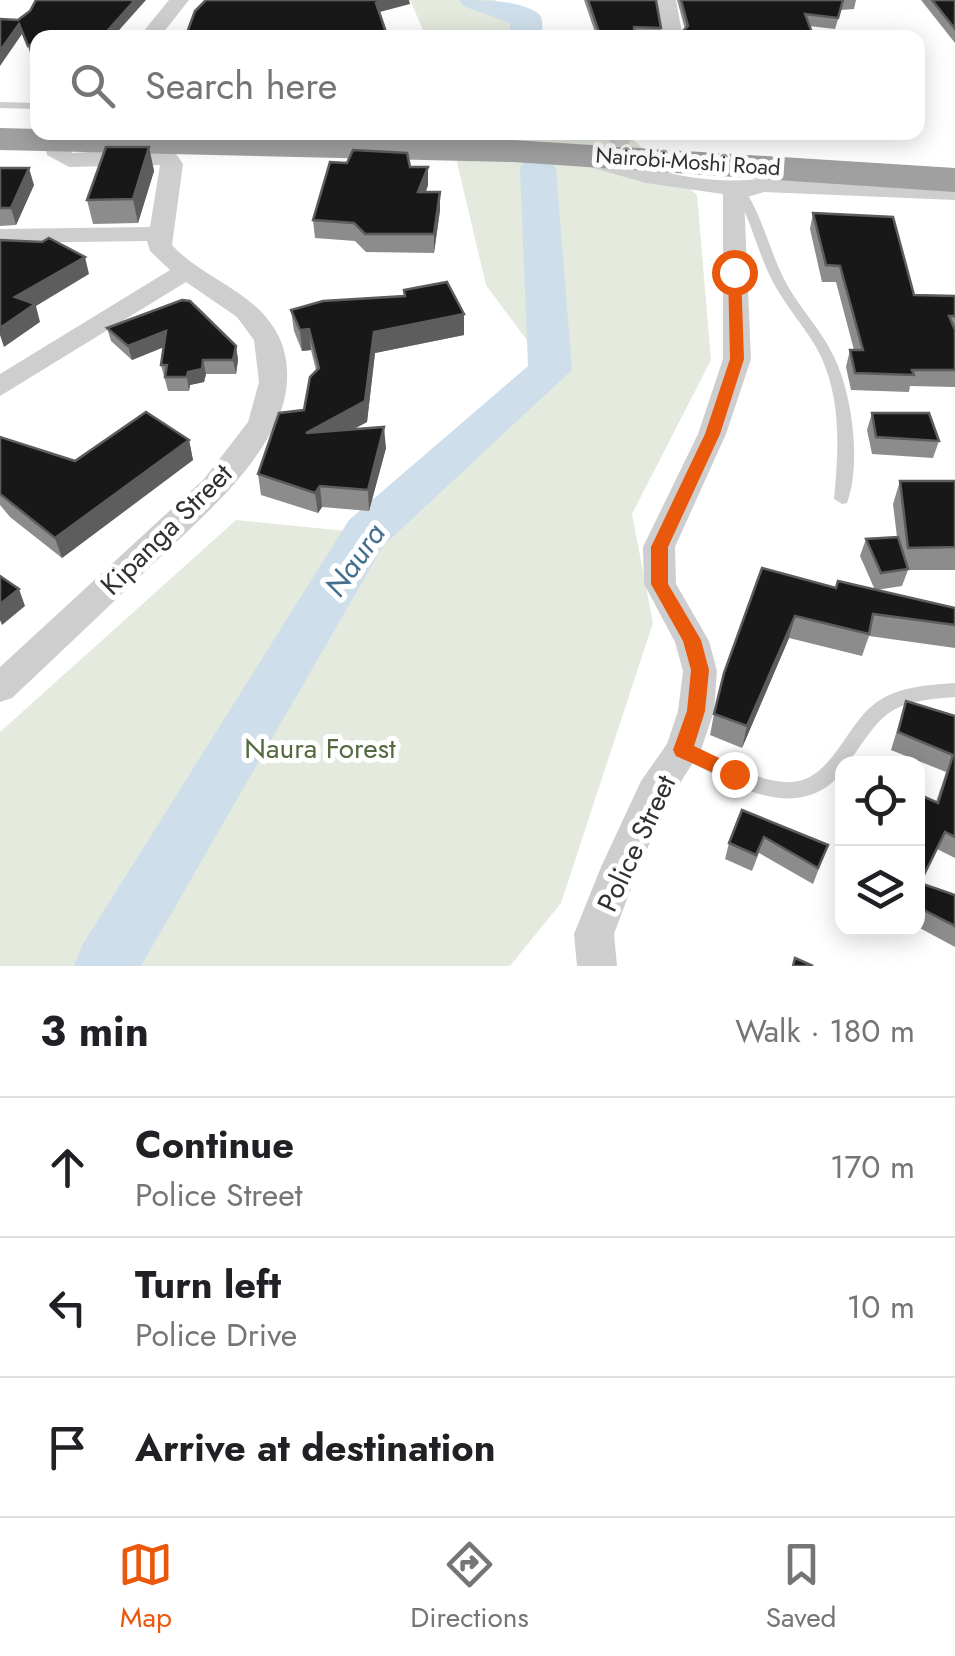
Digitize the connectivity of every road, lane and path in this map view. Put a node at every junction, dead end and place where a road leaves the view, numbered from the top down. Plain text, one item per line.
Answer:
1 (179, 0) edge
2 (666, 0) edge
3 (155, 30) edge
4 (672, 30) edge
5 (30, 111) edge
6 (1, 128) edge
7 (30, 129) edge
8 (51, 140) edge
9 (277, 140) edge
10 (659, 140) edge
11 (572, 154) junction
12 (955, 162) edge
13 (955, 180) edge
14 (739, 189) junction
15 (955, 194) edge
16 (158, 234) junction
17 (0, 236) edge
18 (188, 270) junction
19 (0, 386) edge
20 (842, 499) dead end
21 (0, 688) edge
22 (955, 690) edge
23 (683, 750) junction
24 (597, 966) edge

1 - 3 street
2 - 4 street
5 - 6 lane
6 - 7 highway, Nairobi-Moshi Road
8 - 16 street
9 - 11 highway, Nairobi-Moshi Road
10 - 12 highway, Nairobi-Moshi Road
11 - 13 highway, Nairobi-Moshi Road
11 - 14 street
14 - 15 street
14 - 20 lane
14 - 23 street, Police Street
16 - 17 street
16 - 18 street, Kipanga Street
18 - 19 street
18 - 21 street, Kipanga Street
22 - 23 lane
23 - 24 street, Police Street

